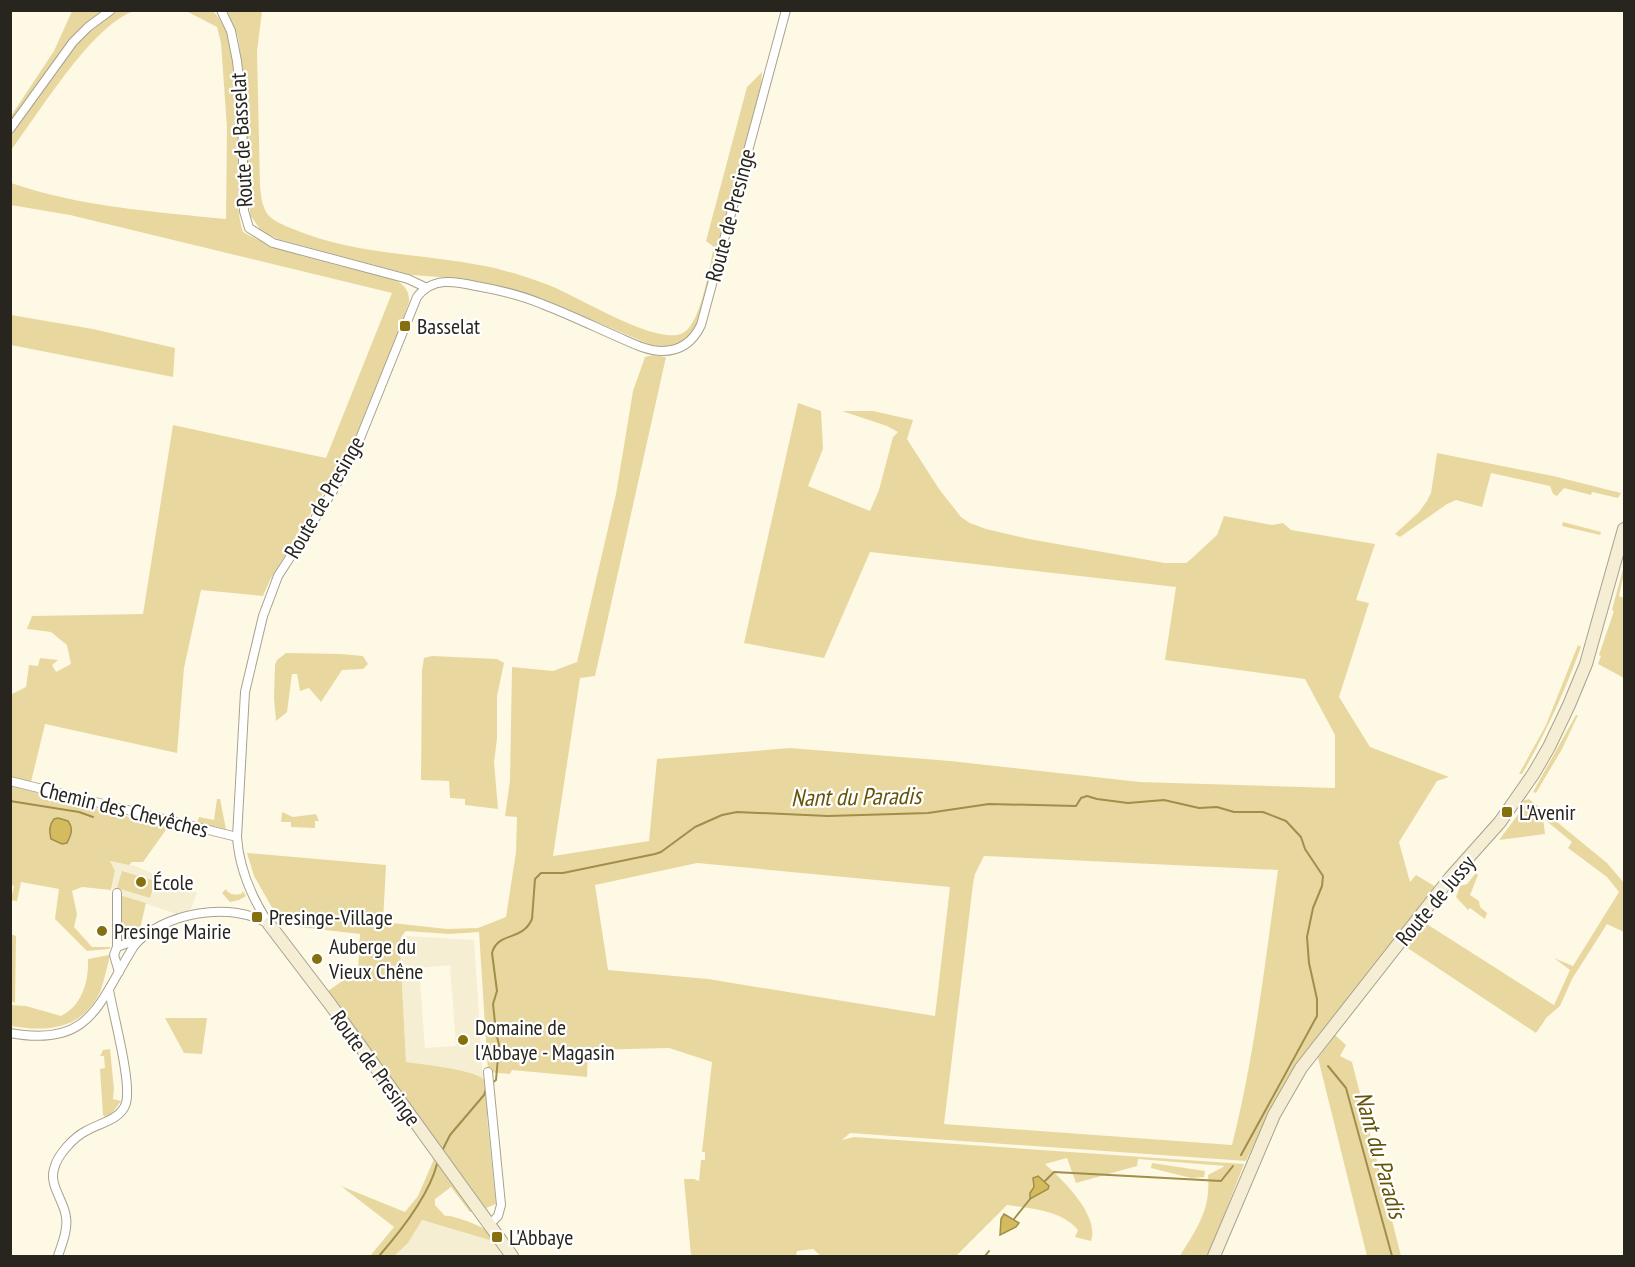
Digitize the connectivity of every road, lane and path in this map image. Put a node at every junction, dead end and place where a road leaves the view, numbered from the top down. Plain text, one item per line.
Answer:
1 (111, 10) edge
2 (786, 10) edge
3 (220, 11) edge
4 (10, 129) edge
5 (425, 288) junction
6 (1624, 529) edge
7 (10, 781) edge
8 (237, 837) junction
9 (117, 893) dead end
10 (269, 924) junction
11 (140, 939) junction
12 (117, 947) junction
13 (119, 972) junction
14 (109, 990) junction
15 (10, 1033) edge
16 (489, 1080) dead end
17 (490, 1224) junction
18 (58, 1257) edge
19 (514, 1257) edge
20 (1214, 1257) edge

1 - 4 street
2 - 5 street, Route de Presinge
3 - 5 street, Route de Basselat
5 - 8 street, Route de Presinge
6 - 20 main road, Route de Jussy
7 - 8 street, Chemin des Chevêches
8 - 10 street, Route de Presinge
9 - 12 street
10 - 11 street
10 - 17 main road, Route de Presinge
11 - 12 street
11 - 13 street
12 - 13 street
13 - 14 street
14 - 15 street
14 - 18 street
16 - 17 street
17 - 19 main road, Route de Presinge

